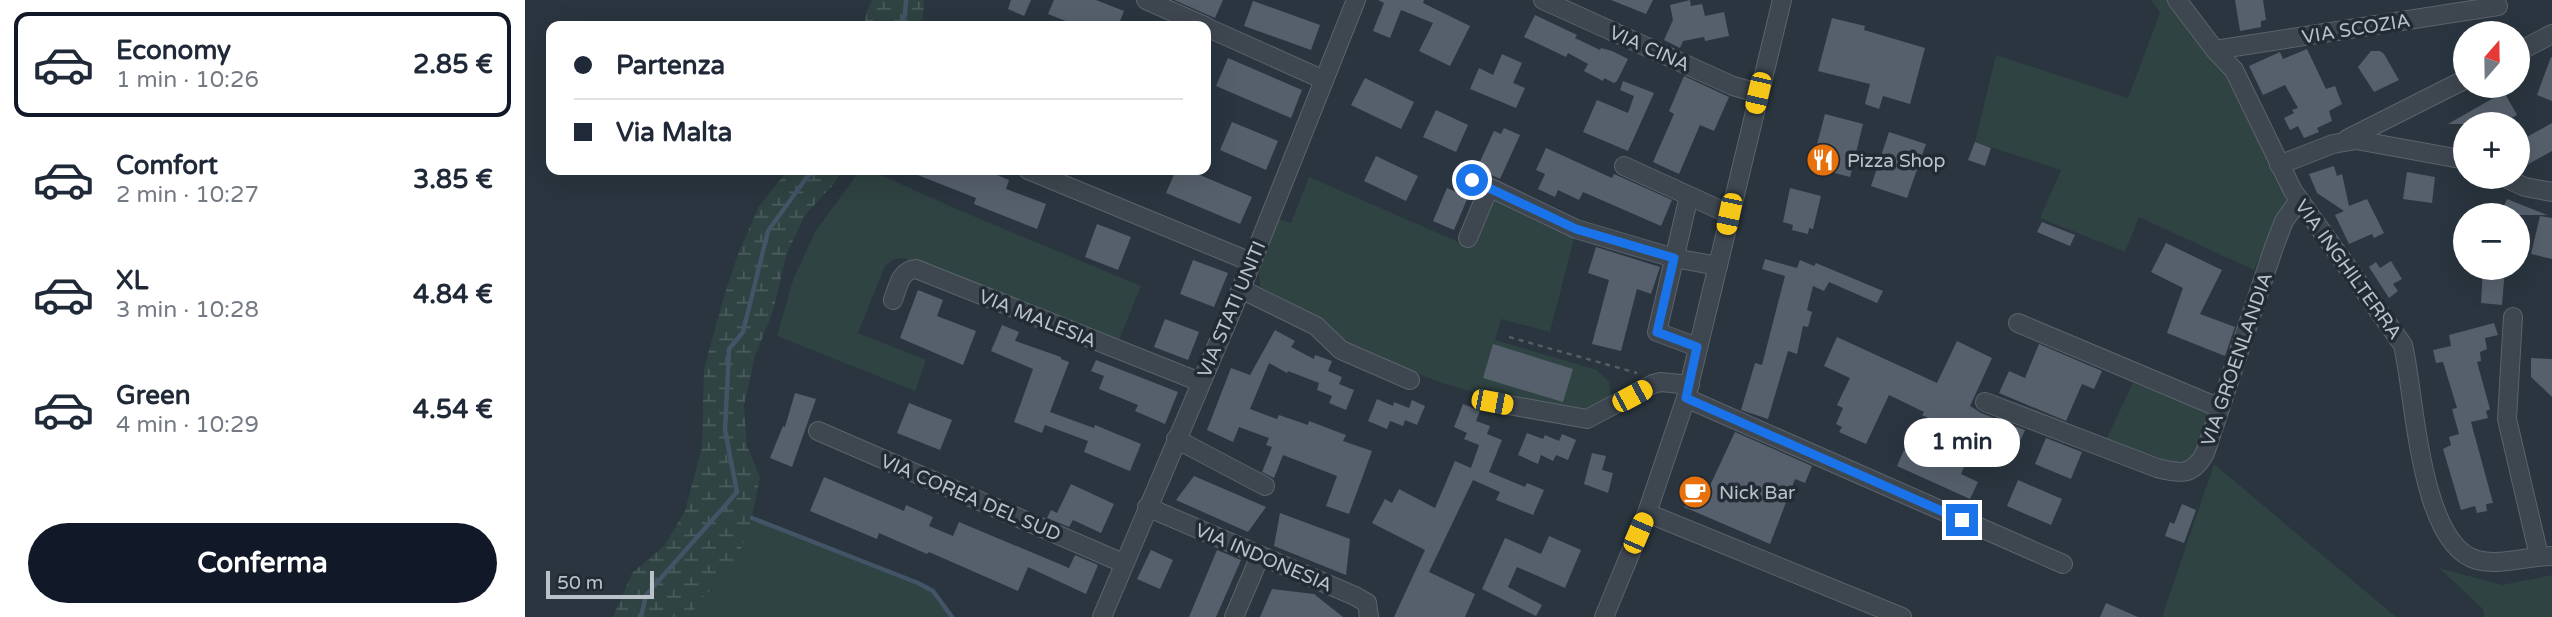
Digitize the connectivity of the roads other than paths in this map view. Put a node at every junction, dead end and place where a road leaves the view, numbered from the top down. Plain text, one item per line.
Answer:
1 (1146, 0) edge
2 (1356, 0) edge
3 (1543, 0) edge
4 (1782, 0) edge
5 (2178, 0) edge
6 (2498, 6) dead end
7 (1194, 21) edge
8 (1211, 29) edge
9 (2552, 34) edge
10 (2531, 45) edge
11 (2215, 50) junction
12 (1324, 80) junction
13 (2453, 86) edge
14 (1758, 93) junction
15 (2336, 144) junction
16 (2453, 158) edge
17 (2279, 165) junction
18 (1624, 166) dead end
19 (1040, 175) edge
20 (1472, 180) dead end
21 (1489, 188) junction
22 (2530, 188) edge
23 (2552, 192) edge
24 (1689, 196) junction
25 (2299, 200) junction
26 (1729, 214) junction
27 (1468, 238) dead end
28 (1674, 258) junction
29 (1251, 262) junction
30 (1718, 266) junction
31 (1241, 289) junction
32 (893, 300) dead end
33 (2513, 317) dead end
34 (2018, 323) dead end
35 (1697, 347) junction
36 (1410, 380) dead end
37 (1200, 382) junction
38 (1688, 391) junction
39 (1492, 402) dead end
40 (1985, 402) dead end
41 (2220, 408) junction
42 (818, 431) dead end
43 (1176, 439) junction
44 (1265, 486) dead end
45 (1147, 507) junction
46 (1647, 513) junction
47 (1260, 556) junction
48 (2545, 556) edge
49 (1123, 563) junction
50 (2063, 564) dead end
51 (1102, 617) edge
52 (1234, 617) edge
53 (1369, 617) edge
54 (1604, 617) edge
55 (1902, 617) edge

1 - 7 street
2 - 12 street, VIA STATI UNITI
3 - 14 street, VIA CINA
4 - 14 street
5 - 11 street, VIA INGHILTERRA
6 - 11 street, VIA SCOZIA
8 - 12 street
9 - 10 street
11 - 17 street, VIA INGHILTERRA
12 - 29 street, VIA STATI UNITI
13 - 15 street
14 - 26 street
15 - 16 street
15 - 17 street
17 - 25 street, VIA INGHILTERRA
18 - 24 street
19 - 29 street
20 - 21 street
21 - 27 street
21 - 28 street
22 - 23 street
24 - 26 street
24 - 28 street
25 - 41 street, VIA GROENLANDIA
25 - 48 street, VIA INGHILTERRA
26 - 30 street
28 - 30 street
28 - 35 street
29 - 31 street, VIA STATI UNITI
30 - 35 street
31 - 36 street
31 - 37 street, VIA STATI UNITI
32 - 37 street, VIA MALESIA
33 - 48 street
34 - 41 street
35 - 38 street
37 - 43 street, VIA STATI UNITI
38 - 39 street
38 - 46 street
38 - 50 street
40 - 41 street, VIA GROENLANDIA
42 - 49 street, VIA COREA DEL SUD
43 - 44 street
43 - 45 street, VIA STATI UNITI
45 - 47 street, VIA INDONESIA
45 - 49 street, VIA STATI UNITI
46 - 54 street
46 - 55 street
47 - 52 street
47 - 53 street, VIA INDONESIA
49 - 51 street, VIA STATI UNITI

